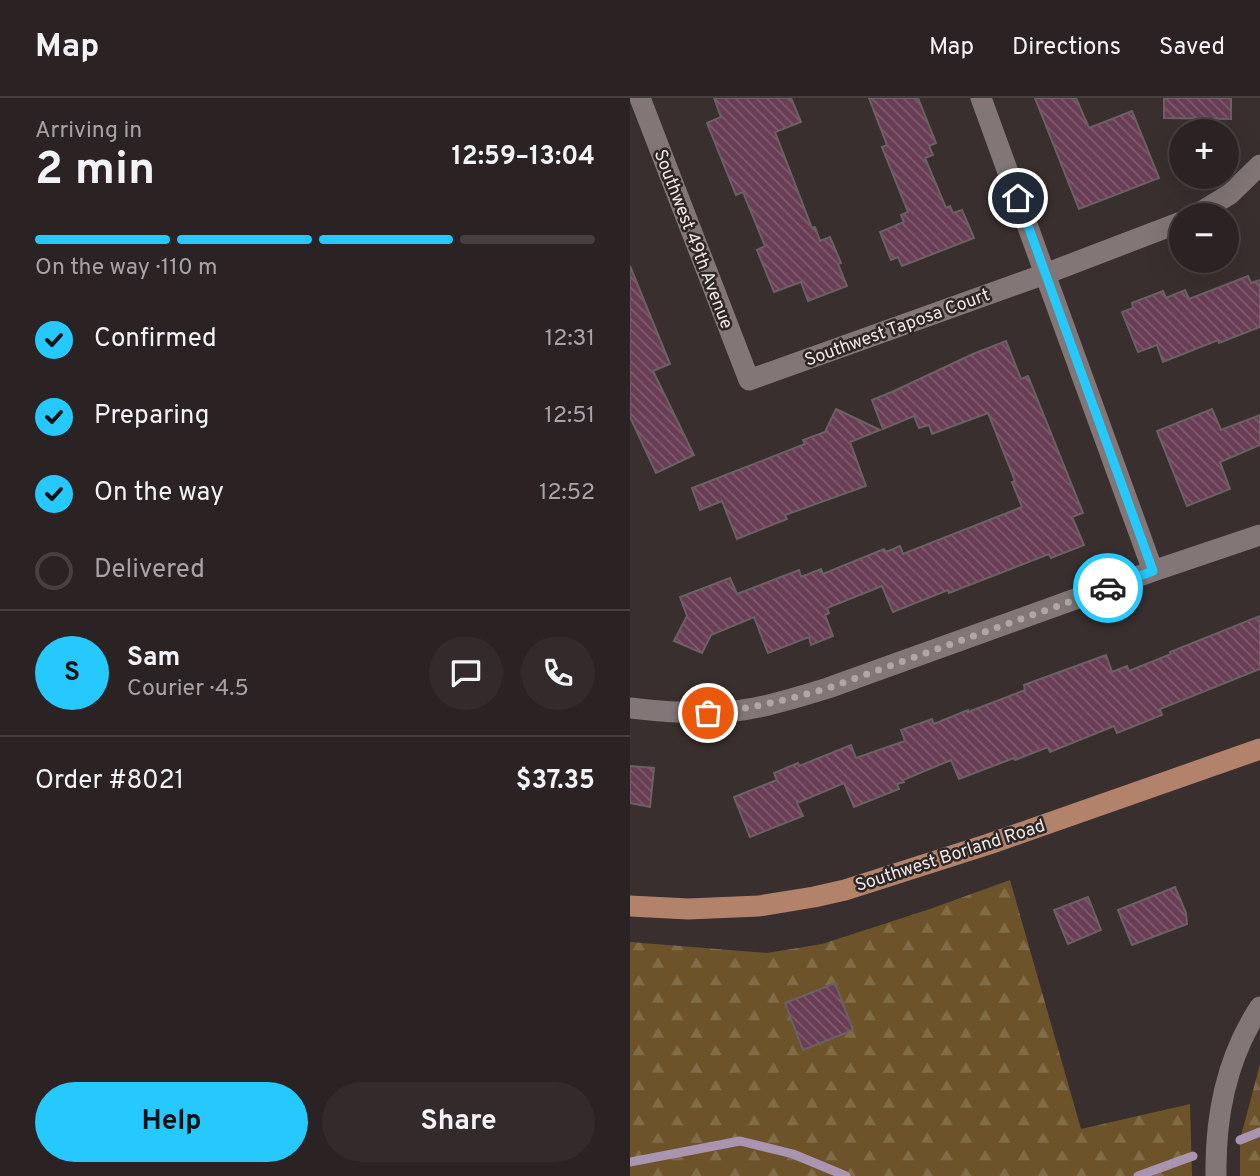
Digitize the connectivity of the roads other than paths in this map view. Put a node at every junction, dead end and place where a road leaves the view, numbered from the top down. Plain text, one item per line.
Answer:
1 (640, 98) edge
2 (981, 98) edge
3 (1260, 165) edge
4 (1215, 203) edge
5 (1169, 227) edge
6 (1045, 274) junction
7 (749, 380) joint
8 (1260, 535) edge
9 (1153, 571) junction
10 (630, 708) edge
11 (1260, 750) edge
12 (630, 906) edge
13 (1260, 1007) edge
14 (1216, 1176) edge

1 - 7 street, Southwest 49th Avenue
2 - 6 street
3 - 4 street
5 - 6 street, Southwest Taposa Court
6 - 7 street, Southwest Taposa Court
6 - 9 street
8 - 9 street
9 - 10 street
11 - 12 main road, Southwest Borland Road
13 - 14 street

